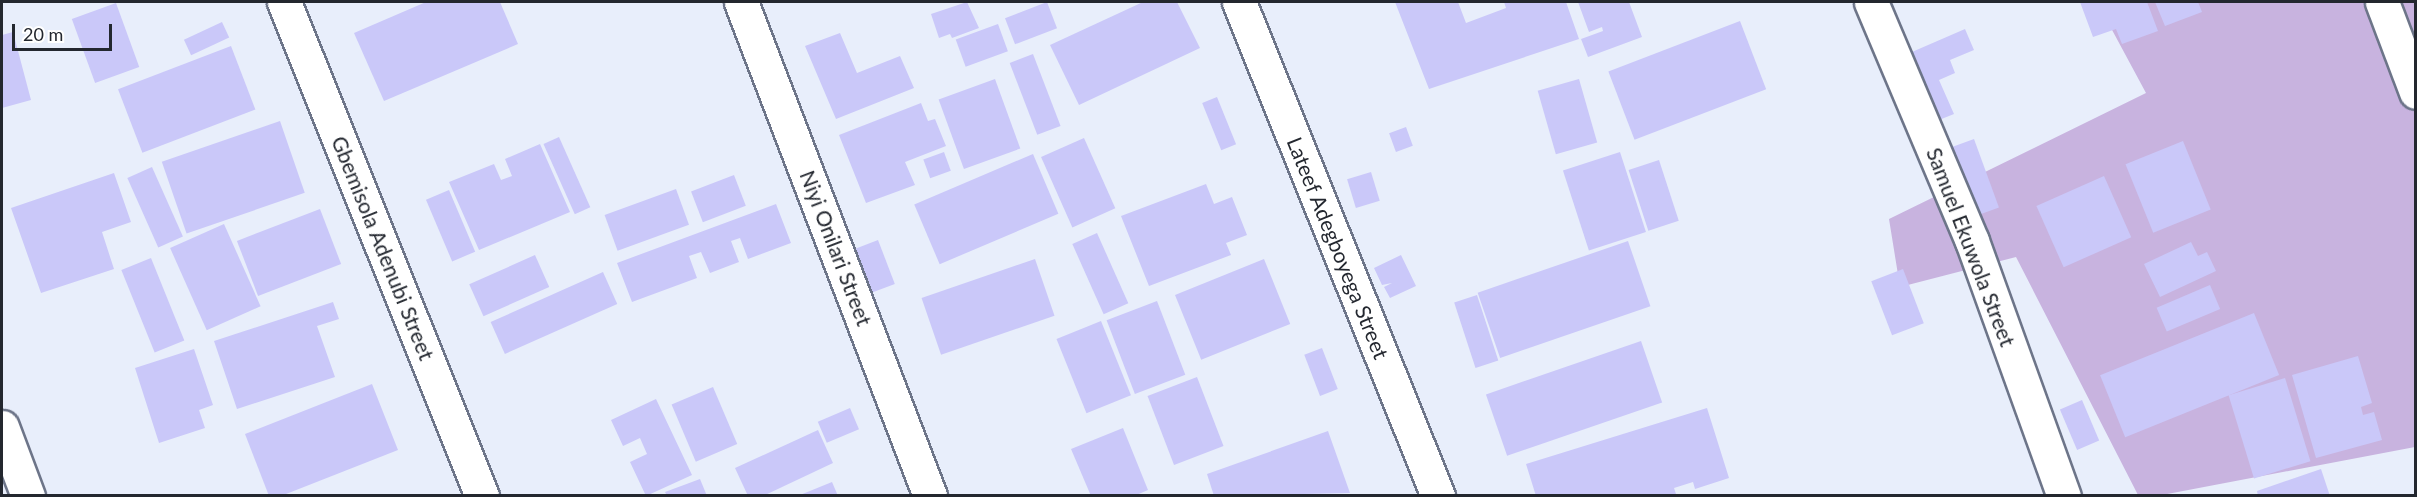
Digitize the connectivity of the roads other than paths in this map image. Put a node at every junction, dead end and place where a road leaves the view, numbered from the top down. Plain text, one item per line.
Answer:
1 (284, 2) edge
2 (741, 2) edge
3 (1239, 2) edge
4 (1870, 2) edge
5 (2382, 2) edge
6 (2415, 92) edge
7 (3, 431) edge
8 (28, 495) edge
9 (482, 495) edge
10 (930, 495) edge
11 (1438, 495) edge
12 (2064, 495) edge

1 - 9 street, Gbemisola Adenubi Street
2 - 10 street, Niyi Onilari Street
3 - 11 street, Lateef Adegboyega Street
4 - 12 street, Samuel Ekuwola Street
5 - 6 street
7 - 8 street

